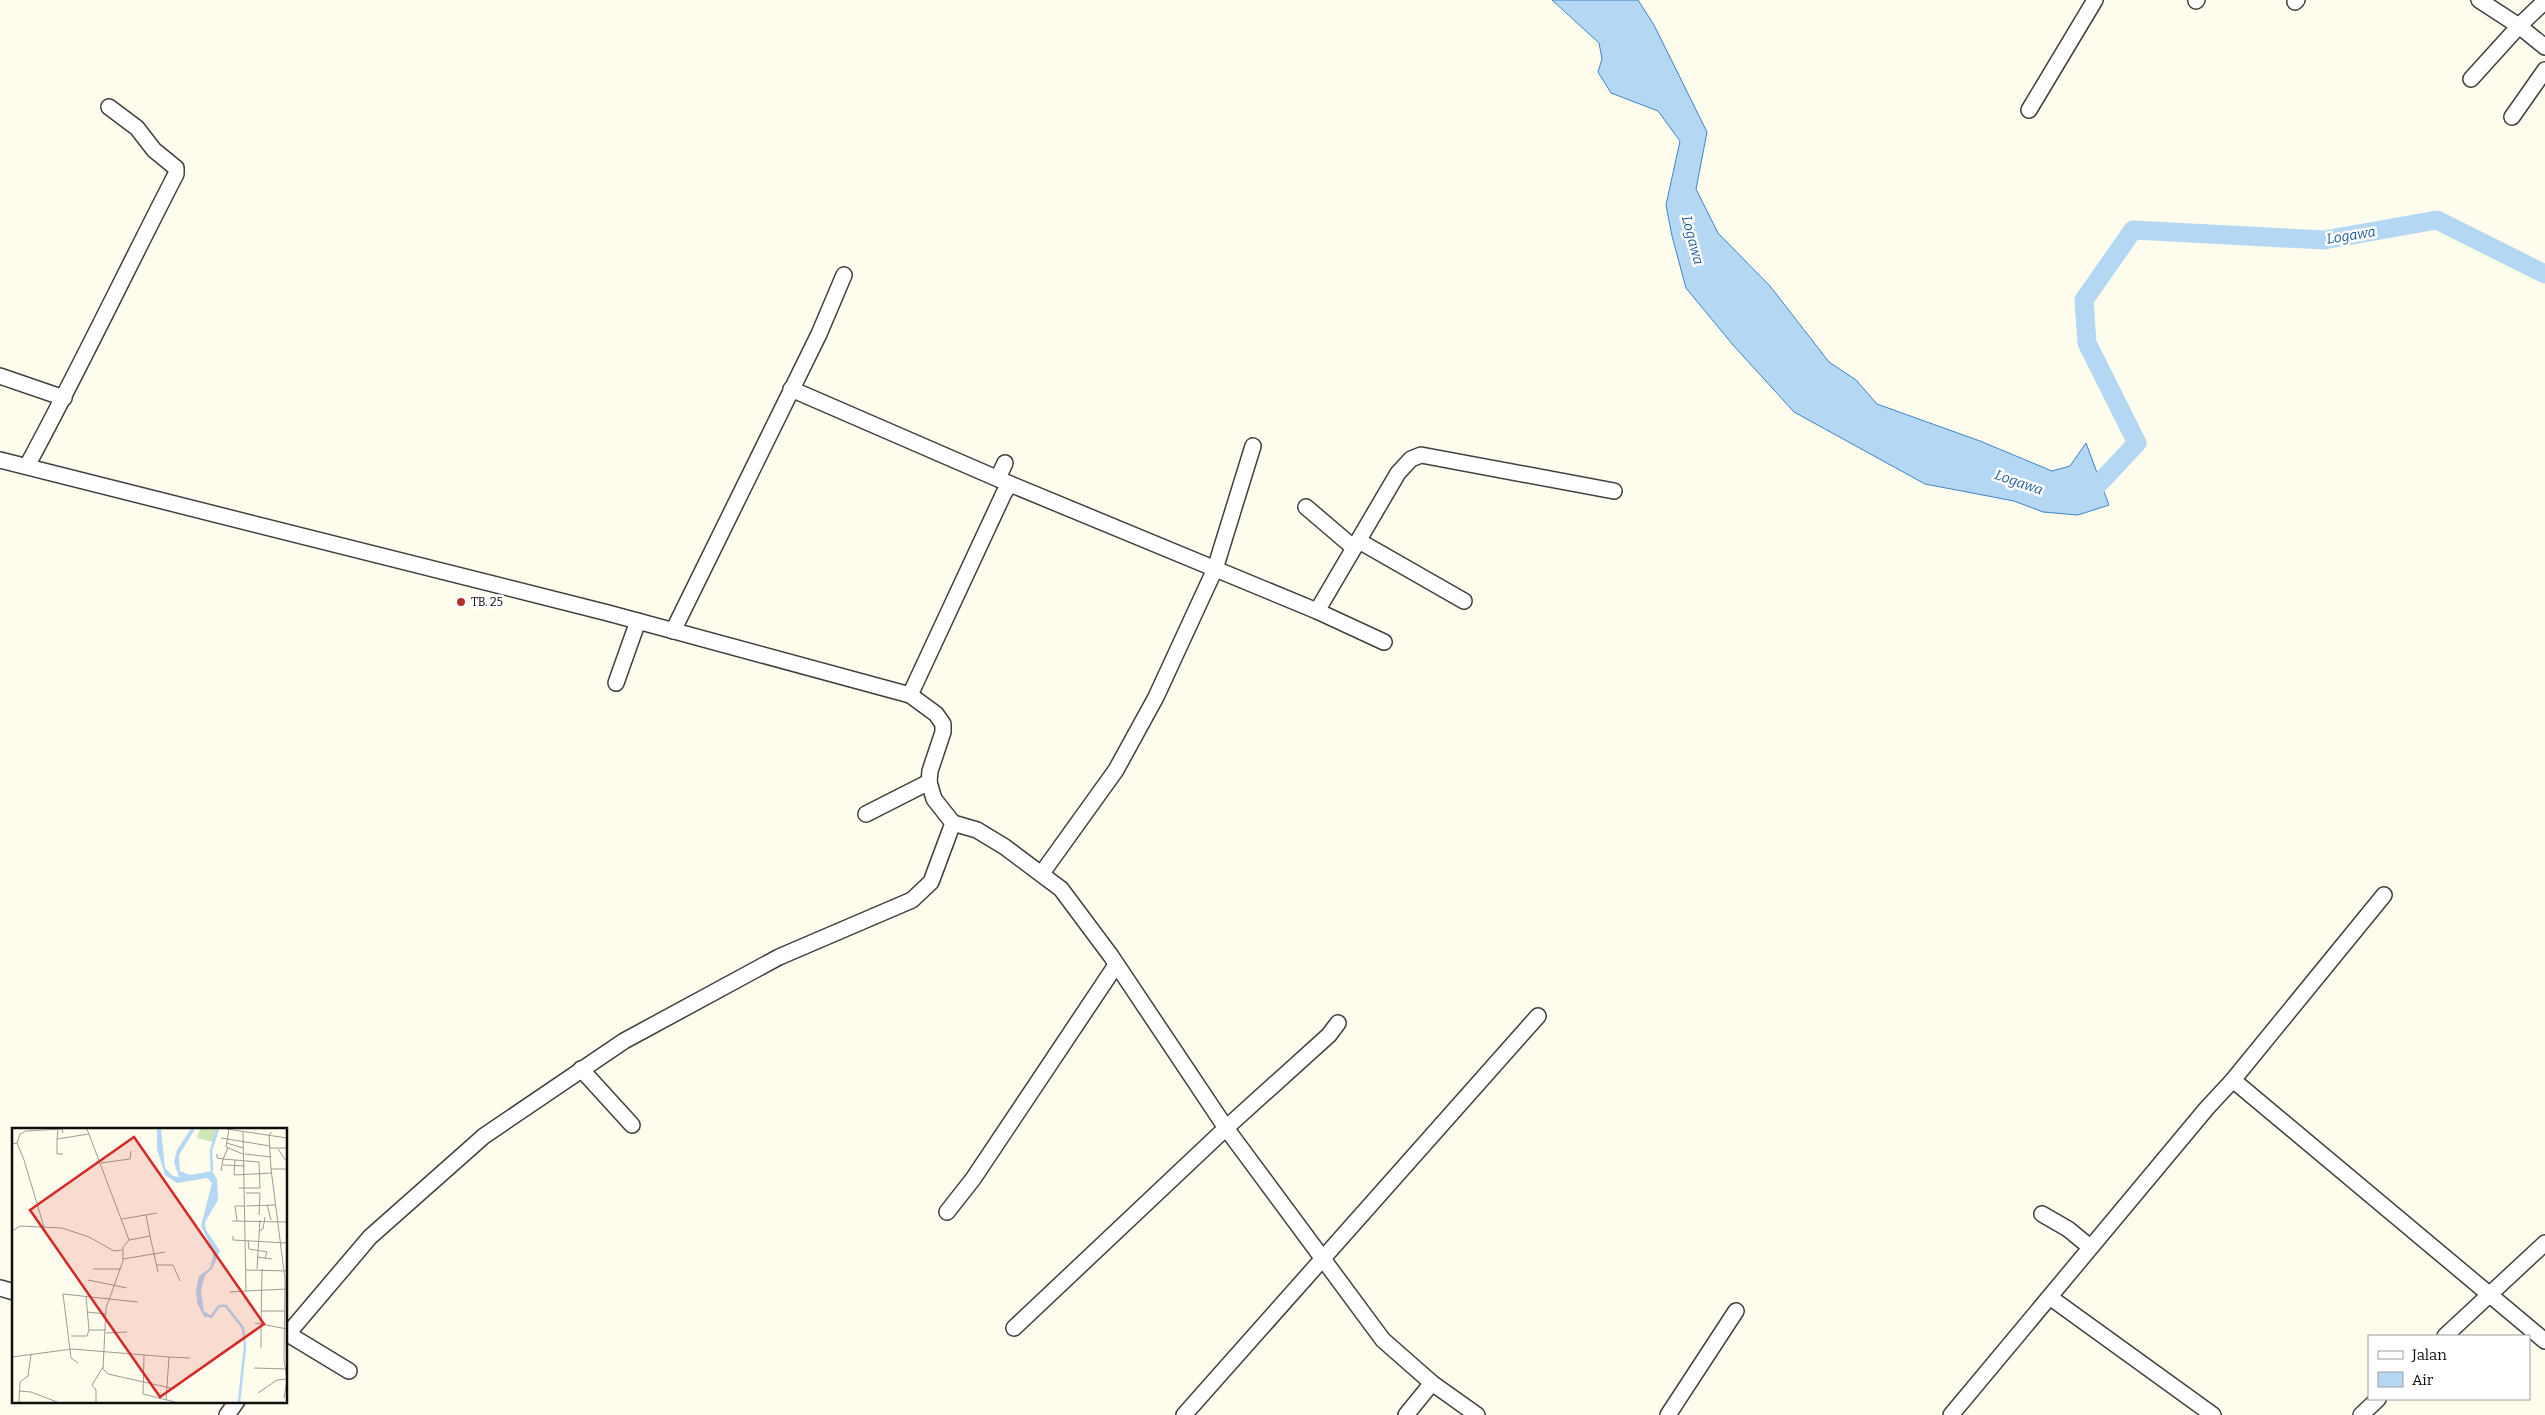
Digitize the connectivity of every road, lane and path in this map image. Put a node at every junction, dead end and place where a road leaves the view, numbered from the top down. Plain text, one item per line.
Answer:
1 (2095, 0) edge
2 (2479, 0) edge
3 (2545, 1) edge
4 (2519, 26) junction
5 (2545, 47) edge
6 (2545, 70) edge
7 (2471, 79) dead end
8 (109, 107) dead end
9 (2028, 110) dead end
10 (2512, 117) dead end
11 (844, 275) dead end
12 (0, 376) edge
13 (791, 389) junction
14 (64, 398) junction
15 (1253, 446) dead end
16 (0, 460) edge
17 (1005, 463) dead end
18 (27, 466) junction
19 (1004, 481) junction
20 (1614, 490) dead end
21 (1306, 507) dead end
22 (1357, 544) junction
23 (1215, 569) junction
24 (1464, 602) dead end
25 (1317, 612) junction
26 (638, 621) junction
27 (673, 631) junction
28 (1384, 642) dead end
29 (616, 683) dead end
30 (910, 695) junction
31 (929, 782) junction
32 (866, 814) dead end
33 (953, 823) junction
34 (1042, 873) junction
35 (2384, 895) dead end
36 (1116, 965) junction
37 (1538, 1016) dead end
38 (1338, 1023) dead end
39 (582, 1069) junction
40 (2233, 1080) junction
41 (632, 1125) dead end
42 (1226, 1128) junction
43 (947, 1212) dead end
44 (2042, 1214) dead end
45 (2545, 1243) edge
46 (2090, 1247) junction
47 (1322, 1260) junction
48 (2489, 1294) junction
49 (2051, 1298) junction
50 (1736, 1311) dead end
51 (1014, 1328) dead end
52 (288, 1334) edge
53 (2446, 1335) edge
54 (288, 1336) edge
55 (2545, 1342) edge
56 (349, 1370) dead end
57 (1432, 1383) junction
58 (2377, 1400) edge
59 (236, 1402) edge
60 (227, 1415) edge
61 (1184, 1415) edge
62 (1406, 1415) edge
63 (1477, 1415) edge
64 (1668, 1415) edge
65 (1951, 1415) edge
66 (2213, 1415) edge
67 (2361, 1415) edge

1 - 9 street
2 - 4 street
3 - 4 street
4 - 5 street
4 - 7 street
6 - 10 street
8 - 14 street
11 - 13 street
12 - 14 street
13 - 19 street
13 - 27 street
14 - 18 street
15 - 23 street
16 - 18 street
17 - 19 street
18 - 26 street
19 - 23 street
19 - 30 street
20 - 22 street
21 - 22 street
22 - 24 street
22 - 25 street
23 - 25 street
23 - 34 street
25 - 28 street
26 - 27 street
26 - 29 street
27 - 30 street
30 - 31 street
31 - 32 street
31 - 33 street
33 - 34 street
33 - 39 street
34 - 36 street
35 - 40 street
36 - 42 street
36 - 43 street
37 - 47 street
38 - 42 street
39 - 41 street
39 - 52 street
40 - 46 street
40 - 48 street
42 - 47 street
42 - 51 street
44 - 46 street
45 - 48 street
46 - 49 street
47 - 57 street
47 - 61 street
48 - 53 street
48 - 55 street
49 - 65 street
49 - 66 street
50 - 64 street
54 - 56 street
57 - 62 street
57 - 63 street
58 - 67 street
59 - 60 street

